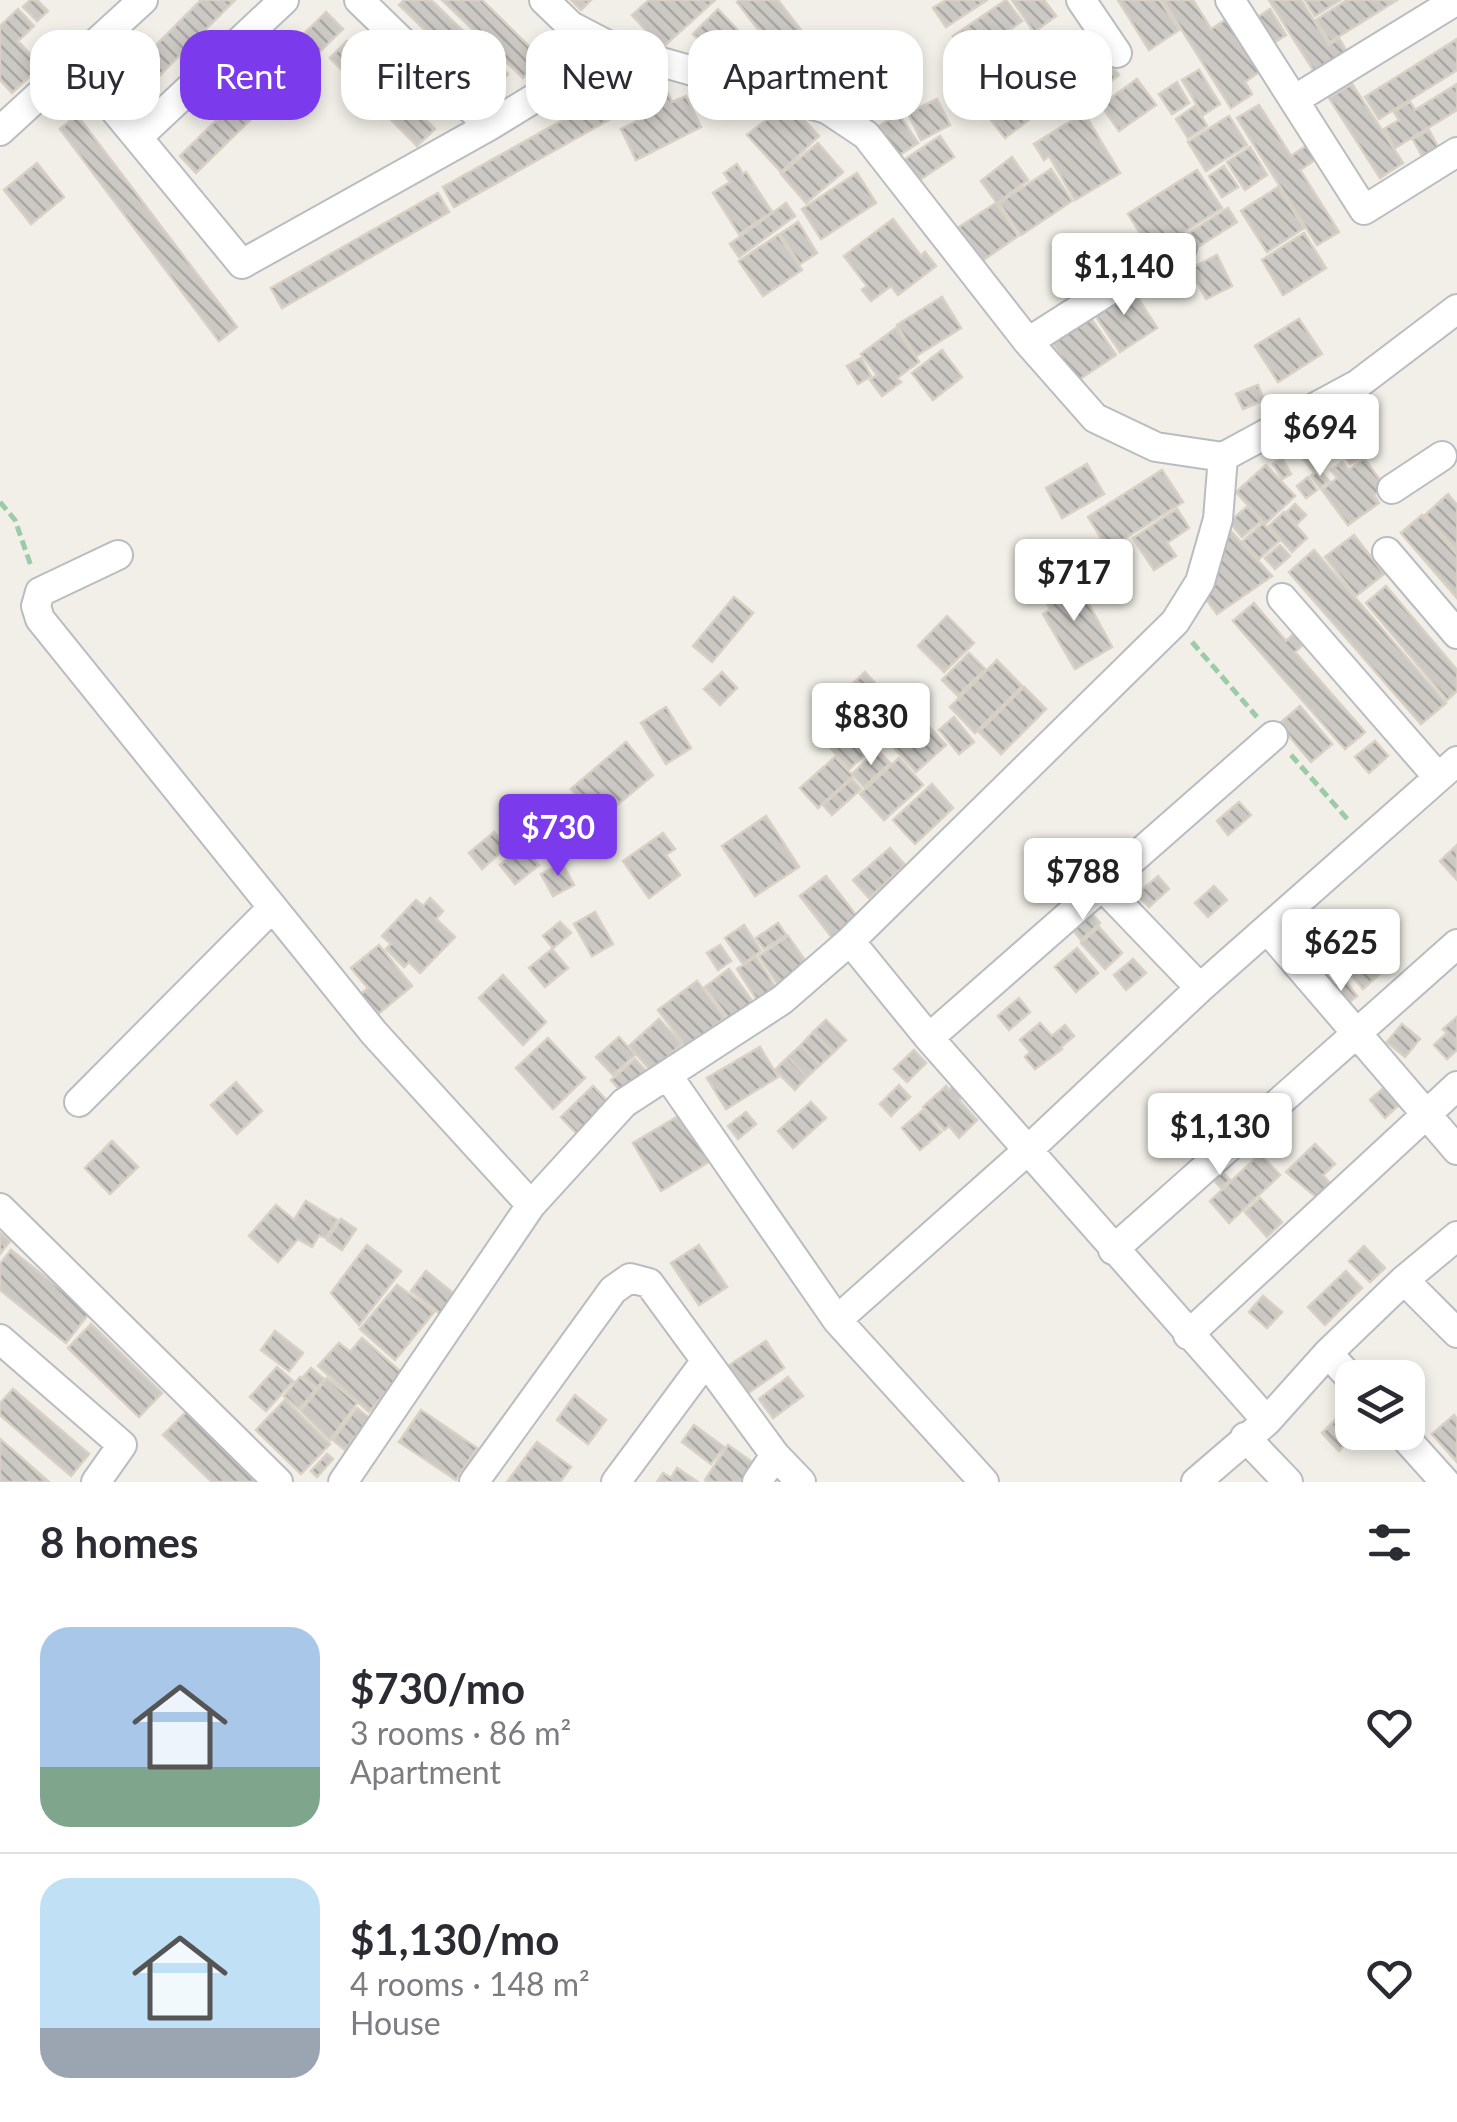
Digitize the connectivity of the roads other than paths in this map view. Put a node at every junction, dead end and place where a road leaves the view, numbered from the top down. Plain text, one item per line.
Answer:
1 (143, 0) edge
2 (284, 0) edge
3 (359, 0) edge
4 (544, 0) edge
5 (1080, 0) edge
6 (1230, 0) edge
7 (1457, 0) edge
8 (110, 30) edge
9 (579, 30) edge
10 (1118, 53) dead end
11 (668, 64) edge
12 (1294, 100) junction
13 (30, 102) edge
14 (526, 103) edge
15 (123, 120) edge
16 (488, 126) junction
17 (0, 130) edge
18 (138, 137) junction
19 (1457, 152) edge
20 (1182, 248) dead end
21 (1457, 310) edge
22 (1028, 342) junction
23 (1223, 456) junction
24 (1452, 458) edge
25 (1392, 490) dead end
26 (1387, 552) dead end
27 (118, 555) dead end
28 (1282, 598) dead end
29 (1457, 634) edge
30 (1273, 736) road end
31 (1447, 769) edge
32 (1102, 886) junction
33 (272, 908) junction
34 (1267, 929) junction
35 (850, 941) junction
36 (1457, 944) edge
37 (1200, 988) junction
38 (1355, 1034) junction
39 (928, 1038) junction
40 (668, 1076) junction
41 (1457, 1086) edge
42 (79, 1102) dead end
43 (1427, 1114) junction
44 (1028, 1150) junction
45 (1457, 1150) edge
46 (531, 1205) junction
47 (0, 1208) edge
48 (1457, 1236) edge
49 (1113, 1250) junction
50 (1404, 1280) junction
51 (837, 1320) junction
52 (1457, 1333) edge
53 (1188, 1335) junction
54 (0, 1339) edge
55 (1328, 1354) junction
56 (705, 1362) junction
57 (1335, 1362) edge
58 (1256, 1429) junction
59 (1416, 1450) edge
60 (776, 1455) junction
61 (96, 1482) edge
62 (278, 1482) edge
63 (343, 1482) edge
64 (474, 1482) edge
65 (616, 1482) edge
66 (757, 1482) edge
67 (801, 1482) edge
68 (984, 1482) edge
69 (1196, 1482) edge
70 (1288, 1482) edge
71 (1445, 1482) edge

1 - 8 street
2 - 18 street
3 - 16 street
4 - 9 street
5 - 10 street
6 - 12 street
7 - 12 street
11 - 22 street
12 - 19 street
13 - 17 street
14 - 16 street
15 - 18 street
16 - 18 street
20 - 22 street
21 - 23 street
22 - 23 street
23 - 35 street
24 - 25 street
26 - 29 street
27 - 33 street
28 - 31 street
30 - 32 street
31 - 34 street
32 - 37 street
32 - 39 street
33 - 42 street
33 - 46 street
34 - 37 street
34 - 38 street
35 - 39 street
35 - 40 street
36 - 38 street
37 - 44 street
38 - 43 street
38 - 49 street
39 - 44 street
40 - 46 street
40 - 51 street
41 - 43 street
43 - 45 street
43 - 53 street
44 - 49 street
44 - 51 street
46 - 63 street
47 - 62 street
48 - 50 street
49 - 53 street
50 - 52 street
50 - 55 street
51 - 68 street
53 - 58 street
54 - 61 street
55 - 57 street
55 - 58 street
56 - 60 street
56 - 64 street
56 - 65 street
58 - 69 street
58 - 70 street
59 - 71 street
60 - 66 street
60 - 67 street

